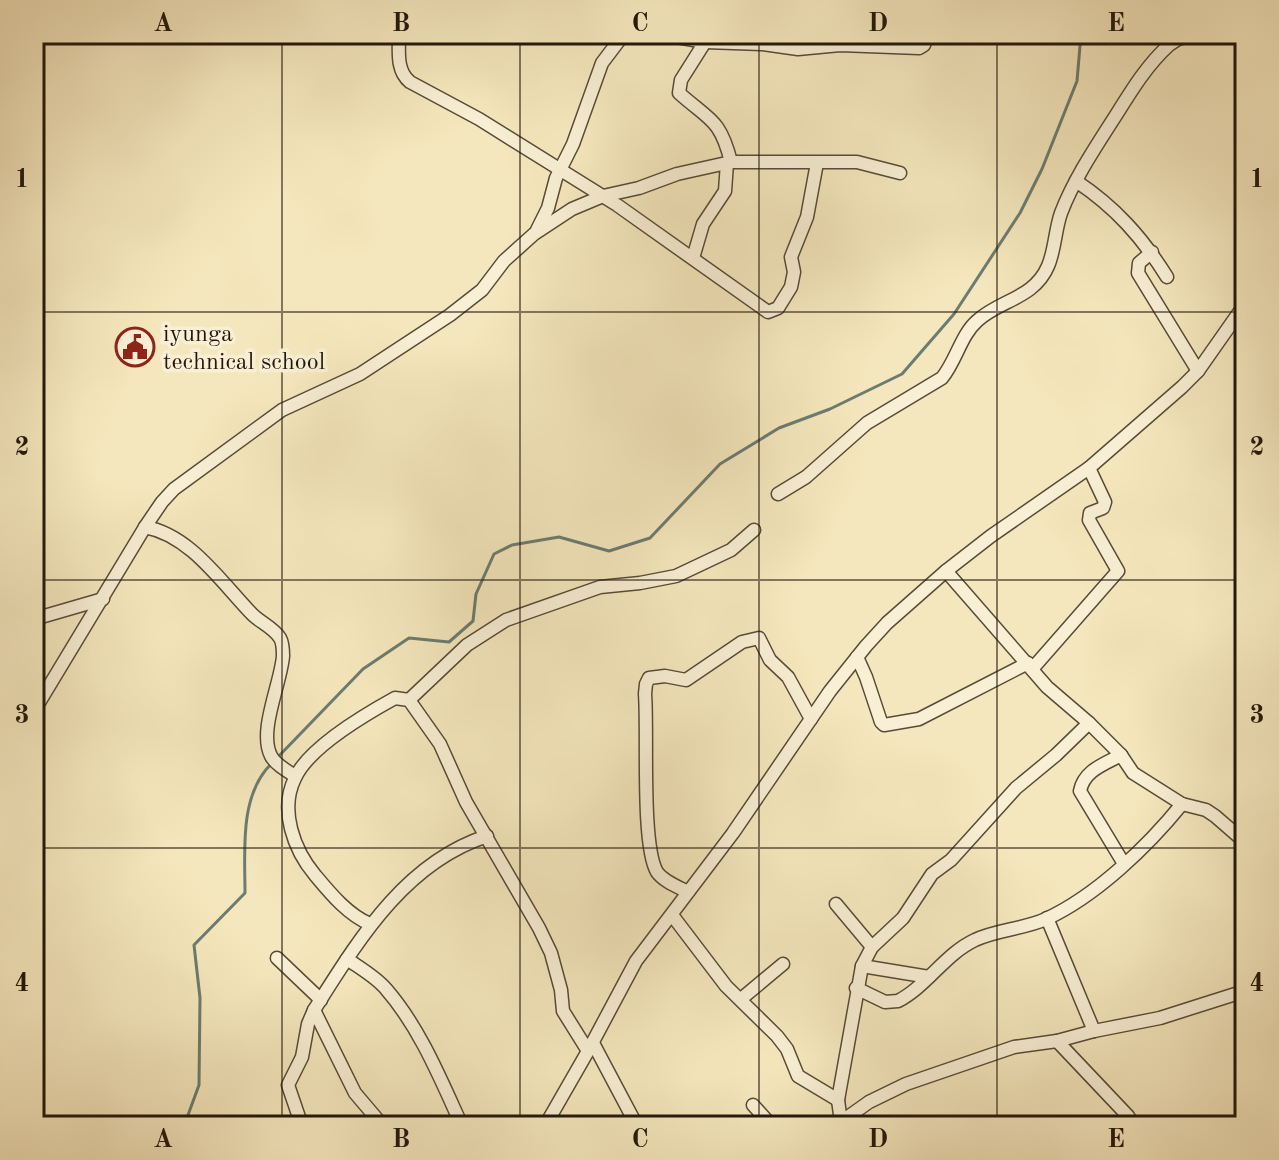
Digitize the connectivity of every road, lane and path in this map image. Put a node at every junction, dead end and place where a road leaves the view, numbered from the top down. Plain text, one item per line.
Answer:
1 (399, 34) edge
2 (624, 34) edge
3 (660, 34) edge
4 (928, 34) edge
5 (1197, 34) edge
6 (762, 39) edge
7 (841, 40) edge
8 (705, 42) junction
9 (729, 162) junction
10 (817, 163) junction
11 (560, 169) junction
12 (900, 173) dead end
13 (1076, 181) junction
14 (603, 196) junction
15 (534, 234) junction
16 (1152, 252) junction
17 (693, 258) junction
18 (1167, 277) dead end
19 (1244, 309) edge
20 (1198, 371) junction
21 (1089, 468) junction
22 (778, 494) dead end
23 (145, 527) junction
24 (754, 530) dead end
25 (946, 571) junction
26 (103, 599) junction
27 (34, 619) edge
28 (857, 657) junction
29 (1030, 666) junction
30 (409, 700) junction
31 (34, 711) edge
32 (811, 719) junction
33 (1089, 723) junction
34 (1121, 755) junction
35 (290, 772) junction
36 (1182, 804) junction
37 (487, 836) junction
38 (1245, 842) edge
39 (1124, 864) junction
40 (688, 892) junction
41 (836, 904) dead end
42 (672, 915) junction
43 (1047, 918) junction
44 (370, 924) junction
45 (872, 947) junction
46 (277, 958) dead end
47 (347, 959) junction
48 (783, 964) dead end
49 (862, 966) junction
50 (929, 977) junction
51 (856, 988) junction
52 (1245, 991) edge
53 (741, 999) junction
54 (317, 1005) junction
55 (1094, 1031) junction
56 (1057, 1041) junction
57 (590, 1047) junction
58 (838, 1100) junction
59 (753, 1105) dead end
60 (838, 1124) edge
61 (302, 1126) edge
62 (383, 1126) edge
63 (462, 1126) edge
64 (545, 1126) edge
65 (637, 1126) edge
66 (772, 1126) edge
67 (1134, 1126) edge

1 - 11 street
2 - 11 street
3 - 8 street
4 - 7 street
5 - 13 street
6 - 7 street
6 - 8 street
8 - 9 street
9 - 10 street
9 - 14 street
9 - 17 street
10 - 12 street
10 - 17 street
11 - 14 street
11 - 15 street
13 - 16 street
13 - 22 street
14 - 15 street
14 - 17 street
15 - 23 street
16 - 18 street
16 - 20 street
19 - 20 street
20 - 21 street
21 - 25 street
21 - 29 street
23 - 26 street
23 - 35 street
24 - 30 street
25 - 28 street
25 - 29 street
26 - 27 street
26 - 31 street
28 - 29 street
28 - 32 street
29 - 33 street
30 - 35 street
30 - 37 street
32 - 40 street
32 - 40 street
33 - 34 street
33 - 45 street
34 - 36 street
34 - 39 street
35 - 44 street
36 - 38 street
36 - 39 street
37 - 44 street
37 - 57 street
39 - 43 street
40 - 42 street
41 - 45 street
42 - 53 street
42 - 57 street
43 - 50 street
43 - 55 street
44 - 47 street
45 - 49 street
46 - 54 street
47 - 54 street
47 - 63 street
48 - 53 street
49 - 50 street
49 - 51 street
50 - 51 street
51 - 58 street
52 - 55 street
53 - 58 street
54 - 61 street
54 - 62 street
55 - 56 street
56 - 60 street
56 - 67 street
57 - 64 street
57 - 65 street
58 - 60 street
59 - 66 street

